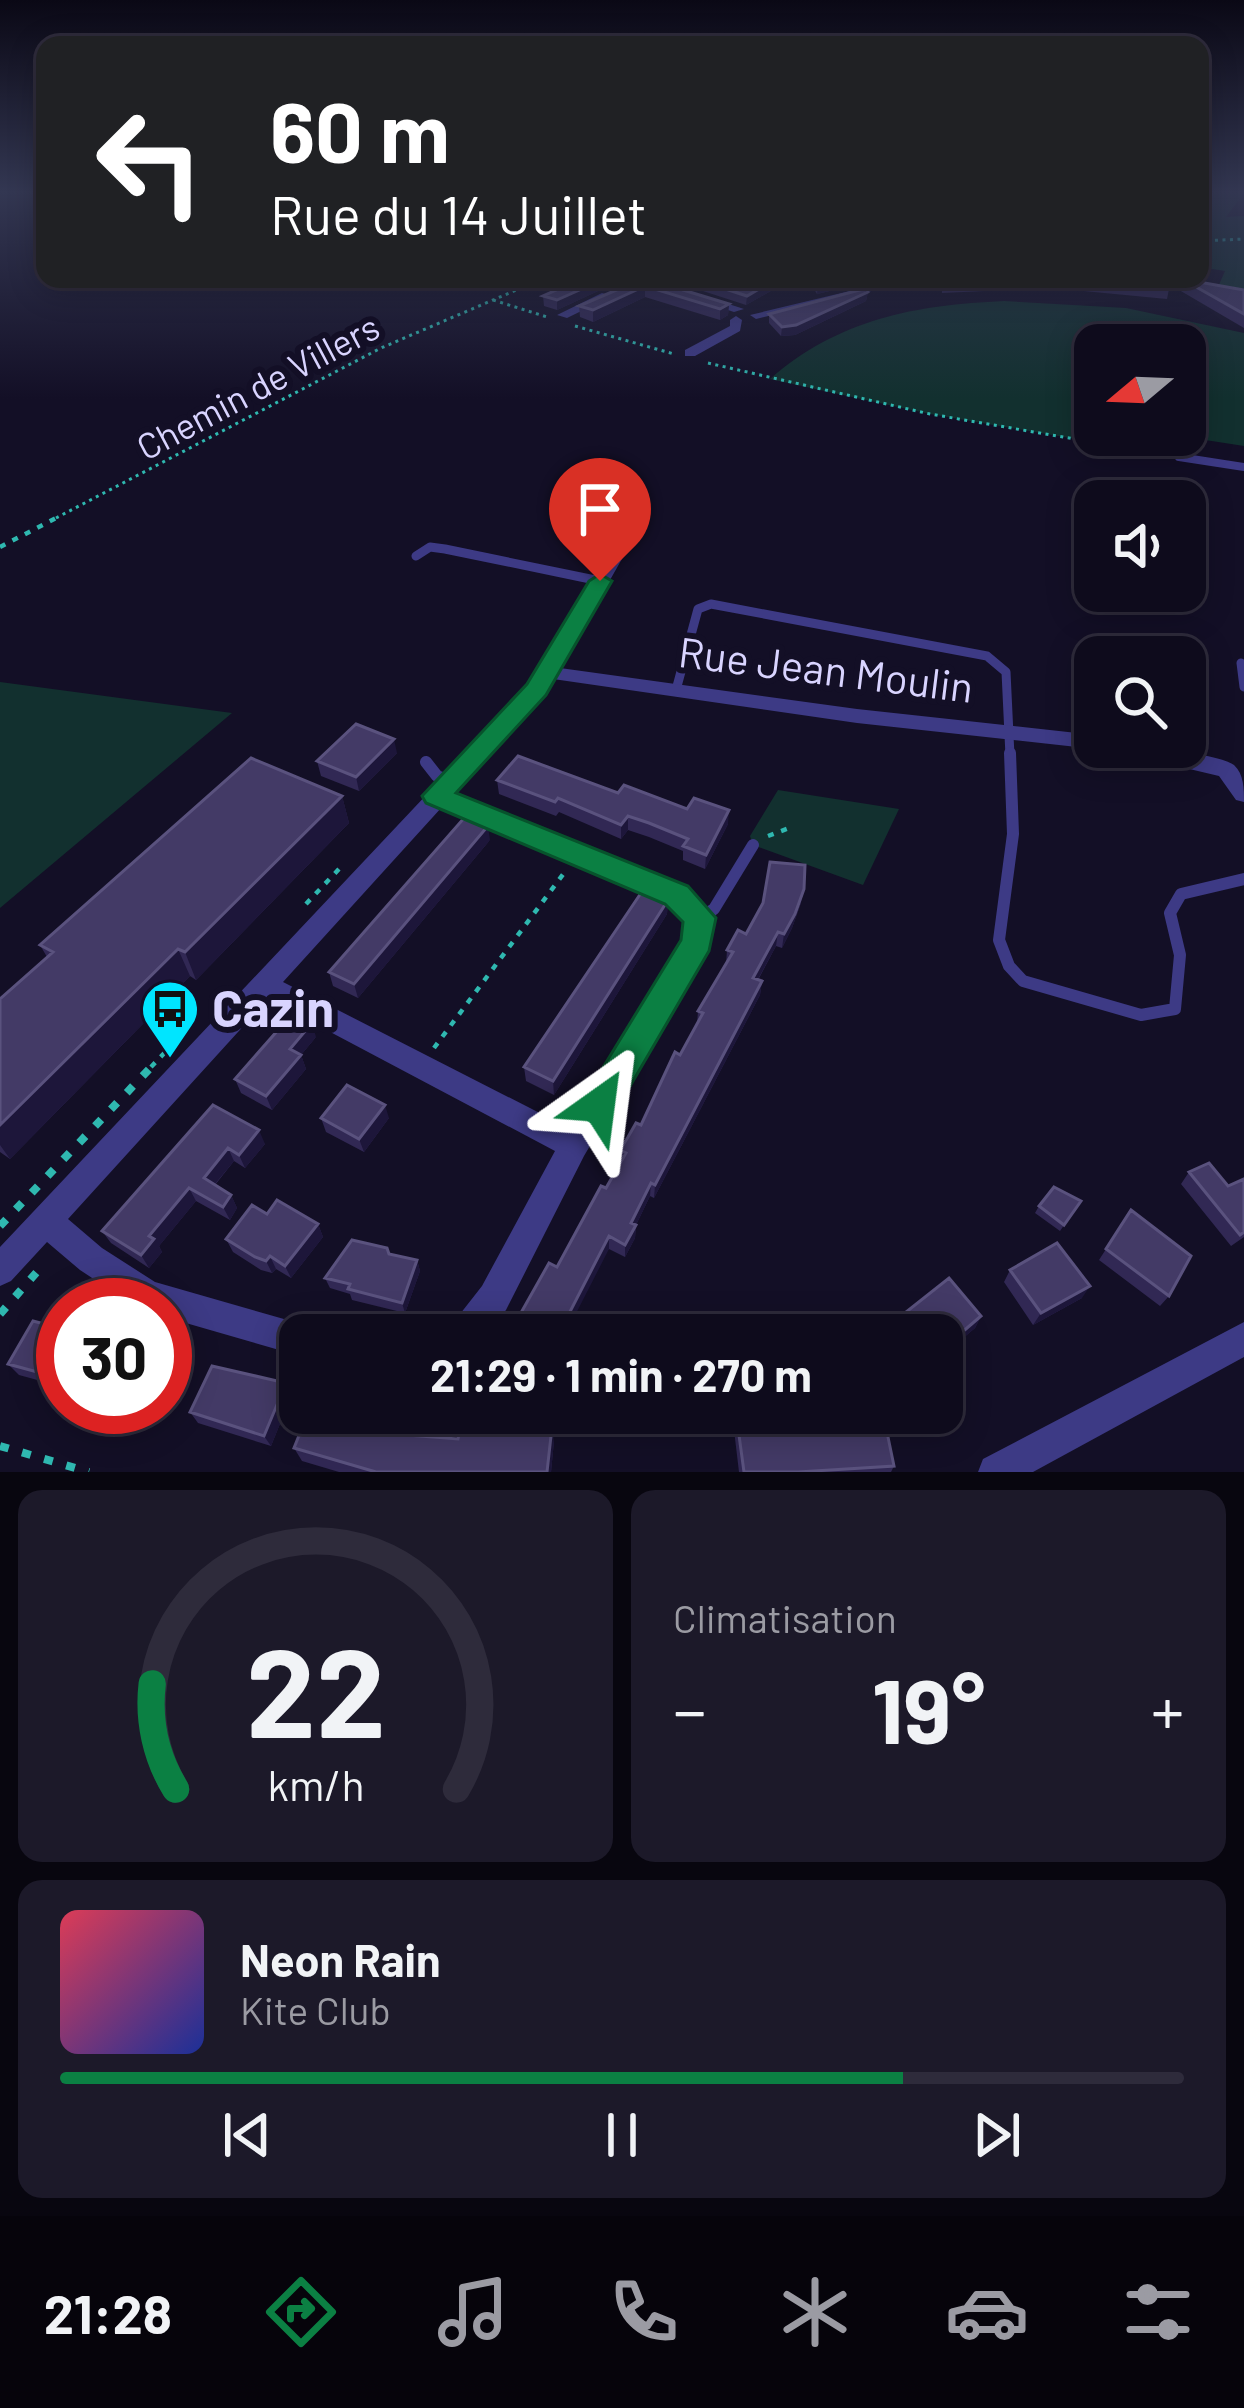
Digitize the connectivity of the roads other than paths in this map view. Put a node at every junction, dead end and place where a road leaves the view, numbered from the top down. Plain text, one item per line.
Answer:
1 (659, 288) edge
2 (875, 288) edge
3 (615, 292) edge
4 (737, 314) junction
5 (561, 319) road end
6 (687, 354) road end
7 (1178, 457) road end
8 (1244, 467) edge
9 (623, 543) dead end
10 (416, 556) dead end
11 (600, 581) junction
12 (1241, 663) edge
13 (548, 672) junction
14 (1244, 688) edge
15 (676, 690) junction
16 (1007, 731) junction
17 (1074, 739) edge
18 (426, 762) dead end
19 (1235, 767) edge
20 (443, 788) junction
21 (1244, 794) edge
22 (753, 845) road end
23 (1244, 879) edge
24 (700, 918) junction
25 (263, 984) junction
26 (574, 1145) junction
27 (46, 1220) junction
28 (0, 1270) edge
29 (481, 1314) edge
30 (279, 1333) edge
31 (1244, 1339) edge
32 (996, 1472) edge

1 - 4 street
2 - 4 street
3 - 5 street
4 - 6 street
7 - 8 lane
9 - 11 street
10 - 11 lane
11 - 13 street
12 - 14 lane
13 - 15 street, Rue Jean Moulin
13 - 20 street
15 - 16 street, Rue Jean Moulin
15 - 16 lane
16 - 17 street, Rue Jean Moulin
16 - 23 lane
18 - 20 lane
19 - 21 street
20 - 24 street
20 - 25 street
22 - 24 lane
24 - 26 street
25 - 26 street
25 - 27 street
26 - 29 street
27 - 28 street
27 - 30 street
31 - 32 street

